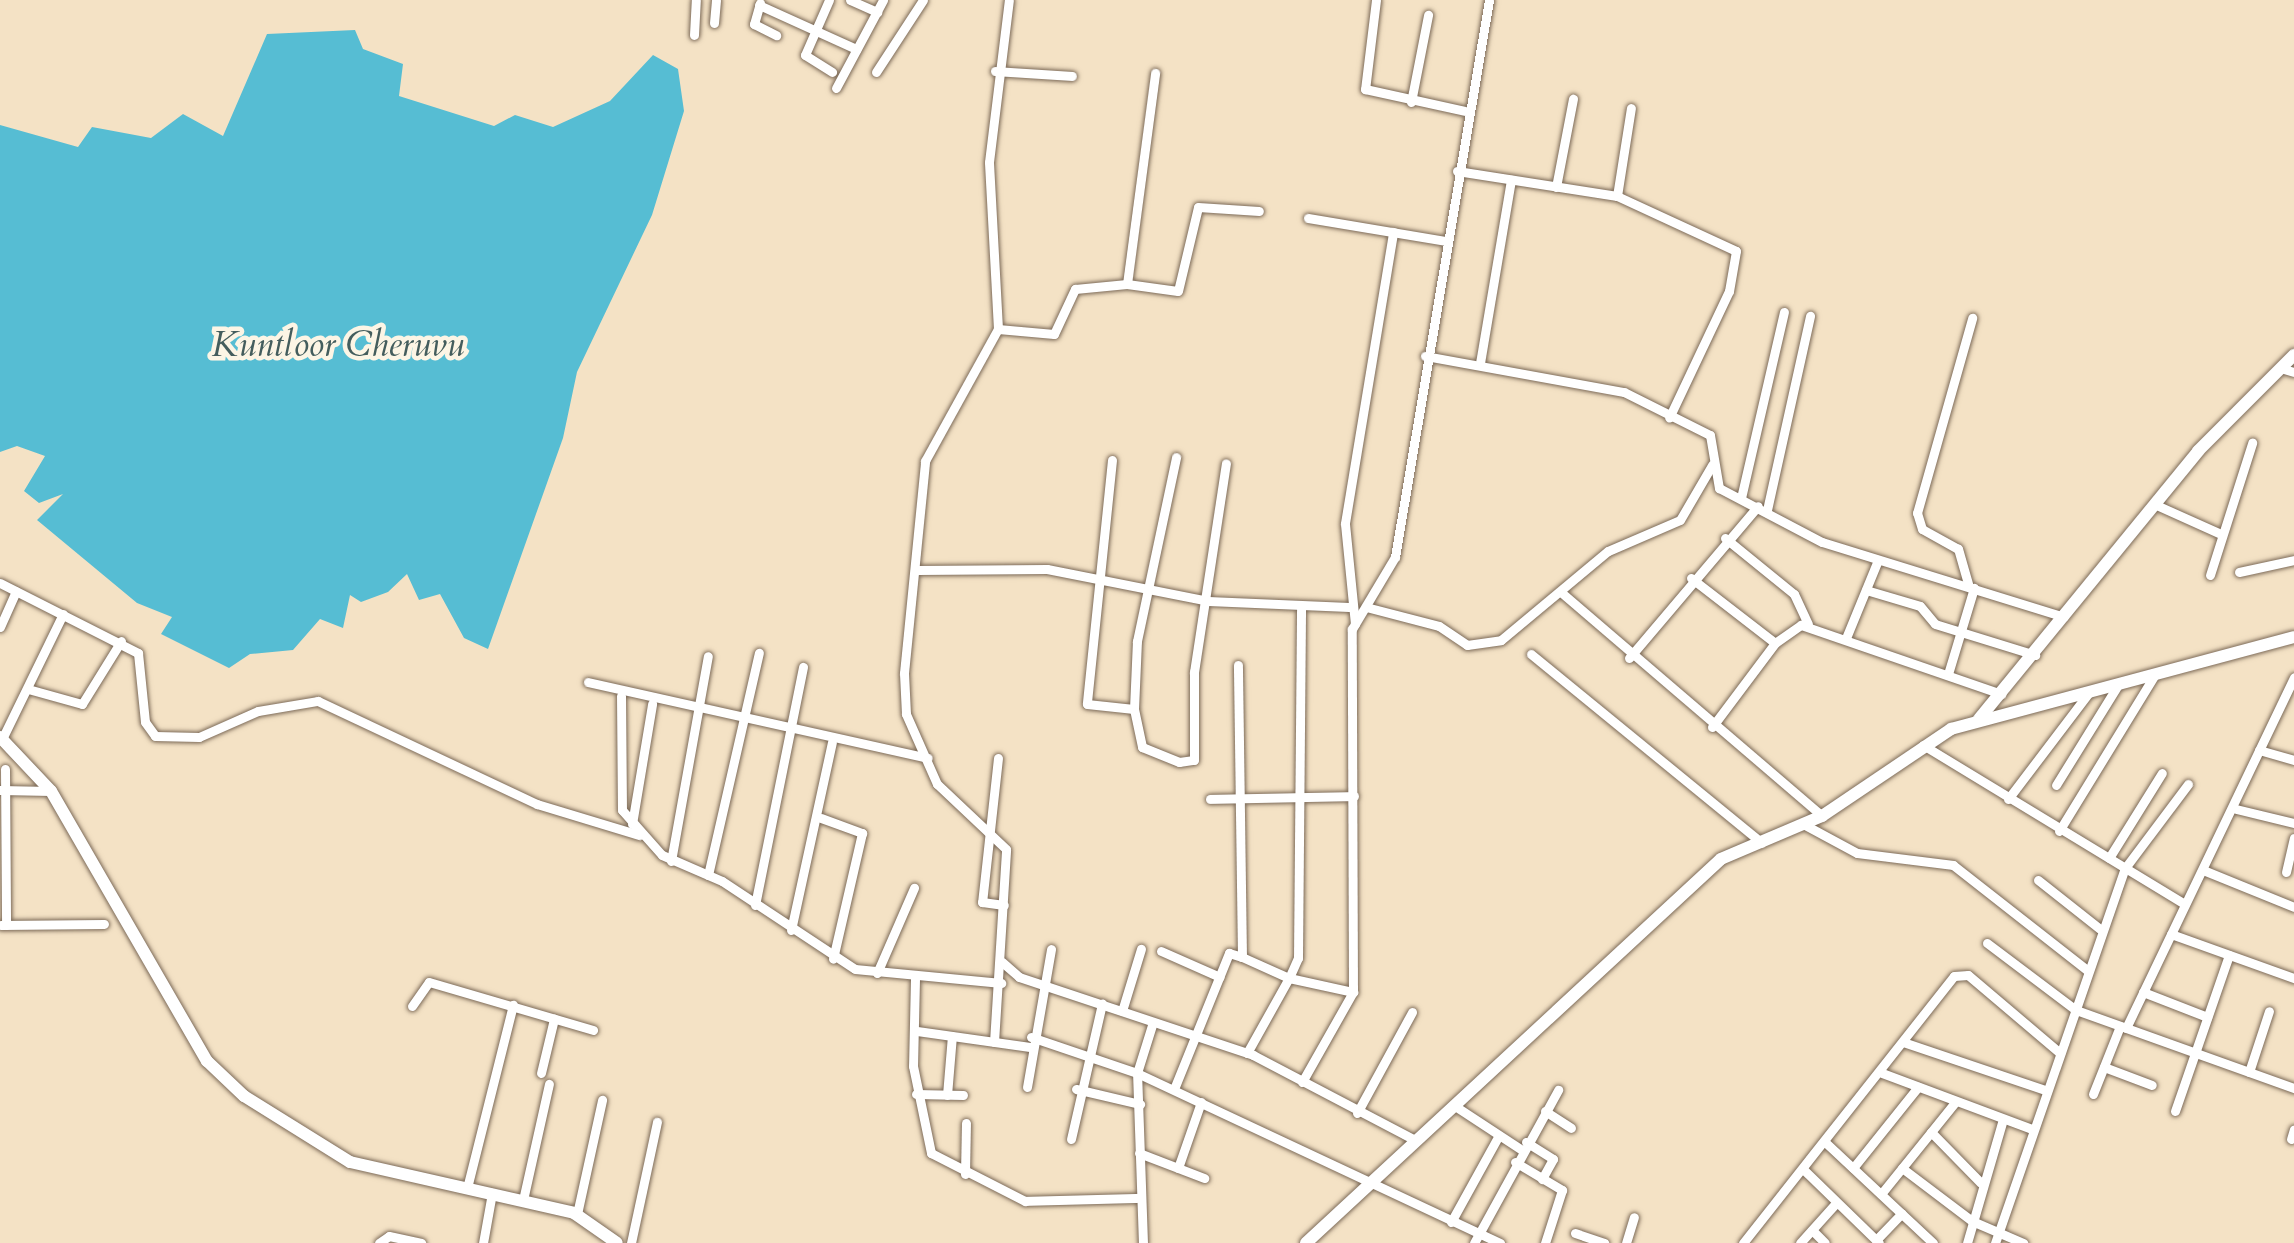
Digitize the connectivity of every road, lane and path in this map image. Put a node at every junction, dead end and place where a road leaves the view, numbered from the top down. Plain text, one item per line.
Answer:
1 (696, 0) edge
2 (716, 0) edge
3 (829, 0) edge
4 (850, 0) edge
5 (882, 0) edge
6 (923, 0) edge
7 (1009, 0) edge
8 (1376, 0) edge
9 (1488, 0) edge
10 (760, 2) edge
11 (877, 12) junction
12 (1428, 15) dead end
13 (714, 23) dead end
14 (815, 29) junction
15 (694, 34) dead end
16 (776, 35) dead end
17 (856, 49) junction
18 (995, 71) junction
19 (832, 72) dead end
20 (876, 72) dead end
21 (1155, 74) dead end
22 (1072, 76) dead end
23 (836, 88) dead end
24 (1573, 99) dead end
25 (1411, 102) junction
26 (1631, 108) dead end
27 (1465, 111) junction
28 (1457, 171) junction
29 (1511, 180) junction
30 (1556, 187) junction
31 (1617, 196) junction
32 (1259, 211) dead end
33 (1308, 218) dead end
34 (1393, 232) junction
35 (1445, 242) junction
36 (1127, 284) junction
37 (1784, 312) dead end
38 (1810, 316) dead end
39 (1972, 318) dead end
40 (998, 329) junction
41 (2294, 355) edge
42 (1425, 356) junction
43 (1480, 363) junction
44 (2289, 370) edge
45 (1669, 418) junction
46 (2252, 443) dead end
47 (1176, 457) dead end
48 (1112, 460) dead end
49 (1226, 463) dead end
50 (1712, 464) junction
51 (1742, 498) junction
52 (2154, 504) junction
53 (1763, 508) junction
54 (2222, 534) junction
55 (1725, 538) junction
56 (1878, 560) junction
57 (2294, 560) edge
58 (916, 570) junction
59 (2239, 572) dead end
60 (2210, 574) dead end
61 (1691, 578) junction
62 (1093, 580) junction
63 (0, 582) edge
64 (1972, 588) junction
65 (1866, 590) junction
66 (16, 591) junction
67 (1148, 591) junction
68 (1562, 593) junction
69 (1208, 601) junction
70 (1348, 607) junction
71 (1366, 607) junction
72 (1301, 608) junction
73 (63, 614) junction
74 (2066, 618) junction
75 (1354, 624) junction
76 (1808, 624) junction
77 (0, 628) edge
78 (1961, 630) junction
79 (2294, 637) edge
80 (1846, 638) junction
81 (121, 641) junction
82 (1775, 643) junction
83 (758, 653) dead end
84 (1531, 654) dead end
85 (2035, 655) junction
86 (708, 656) dead end
87 (1629, 658) junction
88 (1238, 665) dead end
89 (803, 667) dead end
90 (2158, 670) junction
91 (1948, 674) junction
92 (2294, 677) edge
93 (2122, 678) junction
94 (588, 682) dead end
95 (2095, 685) junction
96 (28, 689) junction
97 (2001, 694) junction
98 (621, 696) junction
99 (2282, 702) junction
100 (652, 704) junction
101 (2294, 704) edge
102 (1134, 708) junction
103 (694, 713) junction
104 (1978, 720) junction
105 (742, 724) junction
106 (1712, 726) junction
107 (790, 733) junction
108 (1, 738) edge
109 (832, 742) junction
110 (1921, 744) junction
111 (2259, 750) junction
112 (928, 758) junction
113 (998, 758) dead end
114 (2294, 760) edge
115 (5, 769) dead end
116 (2162, 773) dead end
117 (2188, 784) dead end
118 (2056, 785) dead end
119 (2, 790) edge
120 (52, 791) junction
121 (1354, 796) junction
122 (1240, 798) junction
123 (2008, 798) junction
124 (1210, 799) dead end
125 (1294, 799) junction
126 (2236, 809) junction
127 (1822, 816) junction
128 (821, 818) junction
129 (2294, 823) edge
130 (632, 824) junction
131 (1805, 824) junction
132 (988, 829) junction
133 (2058, 831) junction
134 (640, 835) junction
135 (2294, 838) edge
136 (1762, 843) junction
137 (2109, 858) junction
138 (671, 861) junction
139 (2125, 868) junction
140 (2203, 870) junction
141 (2286, 872) dead end
142 (708, 875) junction
143 (2038, 880) dead end
144 (914, 888) dead end
145 (2183, 903) junction
146 (755, 905) junction
147 (1004, 906) junction
148 (2294, 908) edge
149 (104, 924) dead end
150 (3, 925) edge
151 (2100, 929) junction
152 (791, 930) junction
153 (2170, 934) junction
154 (1987, 943) dead end
155 (1051, 949) dead end
156 (1141, 949) dead end
157 (1160, 951) dead end
158 (2230, 955) junction
159 (1242, 957) junction
160 (832, 959) junction
161 (1002, 962) junction
162 (2087, 970) junction
163 (877, 974) junction
164 (1220, 977) junction
165 (1289, 978) junction
166 (2294, 978) edge
167 (916, 980) junction
168 (1001, 982) junction
169 (1042, 984) junction
170 (1353, 992) junction
171 (2144, 992) junction
172 (1102, 1004) junction
173 (513, 1005) junction
174 (412, 1006) dead end
175 (2076, 1010) junction
176 (1122, 1011) junction
177 (2269, 1011) dead end
178 (1412, 1012) dead end
179 (2207, 1016) junction
180 (554, 1019) junction
181 (1153, 1022) junction
182 (2123, 1027) junction
183 (593, 1030) dead end
184 (917, 1031) junction
185 (952, 1036) junction
186 (1194, 1036) junction
187 (994, 1042) junction
188 (1030, 1042) junction
189 (1902, 1042) junction
190 (2060, 1052) junction
191 (2194, 1052) junction
192 (1246, 1053) junction
193 (1088, 1054) junction
194 (2104, 1066) junction
195 (1137, 1072) junction
196 (2248, 1072) junction
197 (1882, 1073) junction
198 (541, 1074) dead end
199 (1302, 1082) junction
200 (548, 1084) dead end
201 (2152, 1085) dead end
202 (1027, 1086) dead end
203 (1918, 1087) junction
204 (2294, 1088) edge
205 (1076, 1089) junction
206 (1174, 1089) junction
207 (1558, 1090) dead end
208 (2046, 1090) junction
209 (916, 1094) junction
210 (947, 1094) junction
211 (2093, 1094) dead end
212 (963, 1095) dead end
213 (602, 1100) dead end
214 (1956, 1101) junction
215 (1201, 1102) junction
216 (1140, 1104) junction
217 (1458, 1108) junction
218 (1545, 1111) junction
219 (2175, 1111) dead end
220 (1356, 1113) junction
221 (2002, 1120) junction
222 (657, 1122) dead end
223 (966, 1123) dead end
224 (1571, 1128) dead end
225 (2032, 1129) junction
226 (1931, 1132) junction
227 (1499, 1135) junction
228 (1071, 1139) dead end
229 (1415, 1140) junction
230 (1825, 1142) junction
231 (1524, 1146) junction
232 (1139, 1154) junction
233 (1515, 1162) junction
234 (1178, 1168) junction
235 (1853, 1168) junction
236 (1902, 1168) junction
237 (1804, 1171) junction
238 (965, 1174) junction
239 (1204, 1178) dead end
240 (1542, 1178) junction
241 (1363, 1182) junction
242 (1981, 1182) junction
243 (467, 1188) junction
244 (492, 1193) junction
245 (1882, 1194) junction
246 (1140, 1198) junction
247 (523, 1200) junction
248 (1836, 1203) junction
249 (577, 1214) junction
250 (1902, 1214) junction
251 (1634, 1217) dead end
252 (1972, 1221) junction
253 (1451, 1222) junction
254 (1812, 1230) junction
255 (1575, 1234) dead end
256 (1476, 1238) edge
257 (1996, 1238) edge
258 (1878, 1241) edge
259 (379, 1243) edge
260 (420, 1243) edge
261 (482, 1243) edge
262 (617, 1243) edge
263 (631, 1243) edge
264 (1142, 1243) edge
265 (1306, 1243) edge
266 (1500, 1243) edge
267 (1544, 1243) edge
268 (1604, 1243) edge
269 (1626, 1243) edge
270 (1744, 1243) edge
271 (1800, 1243) edge
272 (1825, 1243) edge
273 (1932, 1243) edge
274 (1966, 1243) edge
275 (2023, 1243) edge

1 - 15 street
2 - 13 street
3 - 14 street
4 - 11 street
5 - 11 street
6 - 20 street
7 - 18 street
8 - 25 street
9 - 27 street
10 - 14 street
10 - 16 street
11 - 17 street
12 - 25 street
14 - 17 street
14 - 19 street
17 - 23 street
18 - 22 street
18 - 40 street
21 - 36 street
24 - 30 street
25 - 27 street
26 - 31 street
27 - 28 street
28 - 29 street
28 - 35 street
29 - 30 street
29 - 43 street
30 - 31 street
31 - 45 street
32 - 36 street
33 - 34 street
34 - 35 street
34 - 70 street
35 - 42 street
36 - 40 street
37 - 51 street
38 - 53 street
39 - 64 street
40 - 58 street
41 - 44 street
42 - 43 street
42 - 71 street
43 - 45 street
44 - 52 street
45 - 50 street
46 - 54 street
47 - 67 street
48 - 62 street
49 - 69 street
50 - 51 street
50 - 68 street
51 - 53 street
52 - 54 street
52 - 74 street
53 - 55 street
53 - 56 street
54 - 60 street
55 - 61 street
55 - 76 street
56 - 64 street
56 - 65 street
57 - 59 street
58 - 62 street
58 - 112 street
61 - 82 street
61 - 87 street
62 - 67 street
62 - 102 street
63 - 66 street
64 - 74 street
64 - 78 street
65 - 78 street
65 - 80 street
66 - 73 street
66 - 77 street
67 - 69 street
67 - 102 street
68 - 71 street
68 - 87 street
69 - 72 street
69 - 102 street
70 - 72 street
70 - 75 street
71 - 75 street
72 - 125 street
73 - 81 street
73 - 96 street
74 - 85 street
75 - 121 street
76 - 80 street
76 - 82 street
78 - 85 street
78 - 91 street
79 - 90 street
80 - 91 street
81 - 96 street
81 - 134 street
82 - 106 street
83 - 105 street
84 - 136 street
85 - 97 street
86 - 103 street
87 - 106 street
88 - 122 street
89 - 107 street
90 - 93 street
90 - 133 street
91 - 97 street
92 - 99 street
93 - 95 street
93 - 118 street
94 - 98 street
95 - 104 street
95 - 123 street
96 - 108 street
97 - 104 street
98 - 100 street
98 - 130 street
99 - 101 street
99 - 111 street
100 - 103 street
100 - 130 street
103 - 105 street
103 - 138 street
104 - 110 street
105 - 107 street
105 - 142 street
106 - 127 street
107 - 109 street
107 - 146 street
108 - 120 street
109 - 112 street
109 - 128 street
110 - 123 street
110 - 127 street
111 - 114 street
111 - 126 street
112 - 132 street
113 - 132 street
115 - 119 street
116 - 137 street
117 - 139 street
119 - 120 street
119 - 150 street
120 - 243 street
121 - 125 street
121 - 170 street
122 - 124 street
122 - 125 street
122 - 159 street
123 - 133 street
125 - 165 street
126 - 129 street
126 - 140 street
127 - 131 street
128 - 152 street
128 - 160 street
130 - 134 street
131 - 136 street
131 - 162 street
132 - 147 street
132 - 147 street
133 - 137 street
134 - 138 street
135 - 141 street
136 - 217 street
137 - 139 street
138 - 142 street
139 - 145 street
139 - 151 street
140 - 145 street
140 - 148 street
142 - 146 street
143 - 151 street
144 - 163 street
145 - 153 street
146 - 152 street
147 - 161 street
149 - 150 street
151 - 162 street
152 - 160 street
153 - 158 street
153 - 171 street
154 - 175 street
155 - 169 street
156 - 176 street
157 - 164 street
158 - 166 street
158 - 179 street
159 - 164 street
159 - 165 street
160 - 163 street
161 - 168 street
161 - 169 street
162 - 175 street
163 - 167 street
164 - 186 street
165 - 170 street
165 - 192 street
167 - 168 street
167 - 184 street
168 - 187 street
169 - 172 street
169 - 188 street
170 - 199 street
171 - 179 street
171 - 182 street
172 - 176 street
172 - 193 street
173 - 174 street
173 - 180 street
173 - 243 street
175 - 182 street
175 - 190 street
176 - 181 street
177 - 196 street
178 - 220 street
179 - 191 street
180 - 183 street
180 - 198 street
181 - 186 street
181 - 195 street
182 - 191 street
182 - 194 street
184 - 185 street
184 - 209 street
185 - 187 street
185 - 210 street
186 - 192 street
186 - 206 street
187 - 188 street
188 - 193 street
188 - 202 street
189 - 190 street
189 - 197 street
189 - 208 street
190 - 208 street
191 - 196 street
191 - 219 street
192 - 199 street
193 - 195 street
193 - 205 street
194 - 201 street
194 - 211 street
195 - 206 street
195 - 216 street
196 - 204 street
197 - 203 street
197 - 230 street
199 - 220 street
200 - 247 street
203 - 214 street
203 - 235 street
205 - 216 street
205 - 228 street
206 - 215 street
207 - 218 street
208 - 225 street
209 - 210 street
209 - 238 street
210 - 212 street
213 - 249 street
214 - 221 street
214 - 226 street
215 - 234 street
215 - 241 street
216 - 232 street
217 - 227 street
217 - 229 street
218 - 224 street
218 - 231 street
220 - 229 street
221 - 225 street
221 - 242 street
222 - 263 street
223 - 238 street
225 - 257 street
226 - 236 street
226 - 242 street
227 - 231 street
227 - 253 street
229 - 241 street
230 - 235 street
230 - 237 street
231 - 233 street
231 - 240 street
232 - 234 street
232 - 246 street
233 - 240 street
233 - 256 street
234 - 239 street
235 - 245 street
236 - 245 street
236 - 252 street
237 - 248 street
237 - 270 street
238 - 246 street
240 - 267 street
241 - 253 street
241 - 265 street
242 - 252 street
243 - 244 street
244 - 247 street
244 - 261 street
245 - 250 street
246 - 264 street
247 - 249 street
248 - 254 street
248 - 258 street
249 - 262 street
250 - 258 street
250 - 273 street
251 - 269 street
252 - 257 street
252 - 274 street
253 - 256 street
254 - 271 street
254 - 272 street
255 - 268 street
256 - 266 street
257 - 275 street
259 - 260 street

